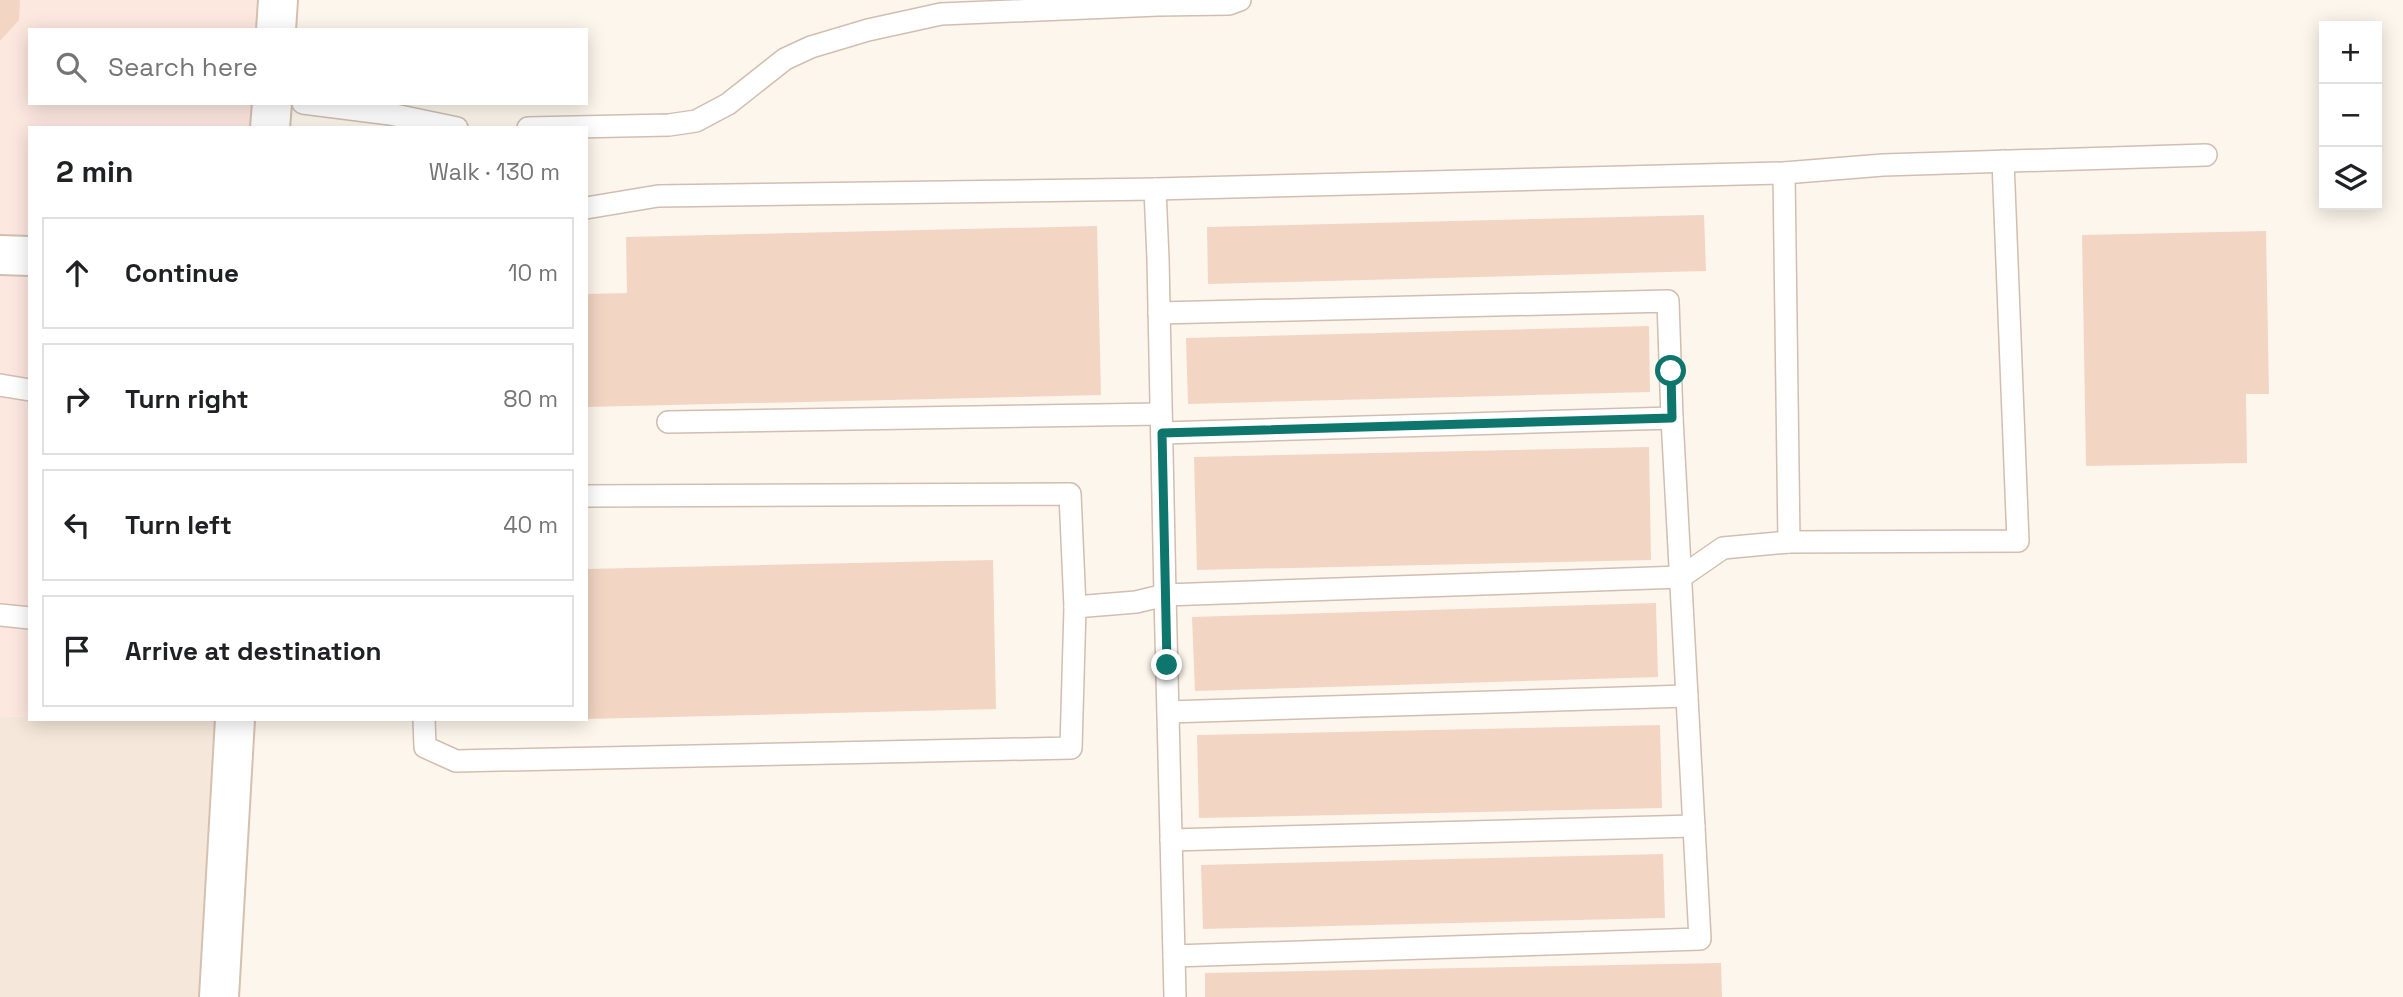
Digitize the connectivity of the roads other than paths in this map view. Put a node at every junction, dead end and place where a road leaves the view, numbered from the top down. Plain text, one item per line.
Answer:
1 (278, 0) edge
2 (1240, 0) edge
3 (276, 28) edge
4 (272, 105) edge
5 (319, 105) edge
6 (270, 126) edge
7 (447, 126) edge
8 (588, 127) edge
9 (2207, 155) dead end
10 (2003, 161) junction
11 (1784, 173) junction
12 (1155, 189) junction
13 (588, 208) edge
14 (0, 255) edge
15 (28, 256) edge
16 (1159, 313) junction
17 (0, 385) edge
18 (28, 390) edge
19 (1672, 418) junction
20 (668, 422) dead end
21 (1162, 423) junction
22 (588, 496) edge
23 (1789, 542) junction
24 (1681, 577) junction
25 (1165, 595) junction
26 (1075, 607) junction
27 (0, 615) edge
28 (28, 618) edge
29 (1688, 696) junction
30 (1168, 712) junction
31 (235, 721) edge
32 (424, 721) edge
33 (1695, 826) junction
34 (1171, 840) junction
35 (1174, 956) junction
36 (219, 997) edge
37 (1175, 997) edge

1 - 3 main road
2 - 8 lane
4 - 6 main road
5 - 7 lane
9 - 10 lane
10 - 11 lane
10 - 23 lane
11 - 12 lane
11 - 23 lane
12 - 13 lane
12 - 16 lane
14 - 15 main road
16 - 19 lane
16 - 21 lane
17 - 18 lane
19 - 21 lane
19 - 24 lane
20 - 21 lane
21 - 25 lane
22 - 26 lane
23 - 24 lane
24 - 25 lane
24 - 29 lane
25 - 26 lane
25 - 30 lane
26 - 32 lane
27 - 28 lane
29 - 30 lane
29 - 33 lane
30 - 34 lane
31 - 36 main road
33 - 34 lane
33 - 35 lane
34 - 35 lane
35 - 37 lane

